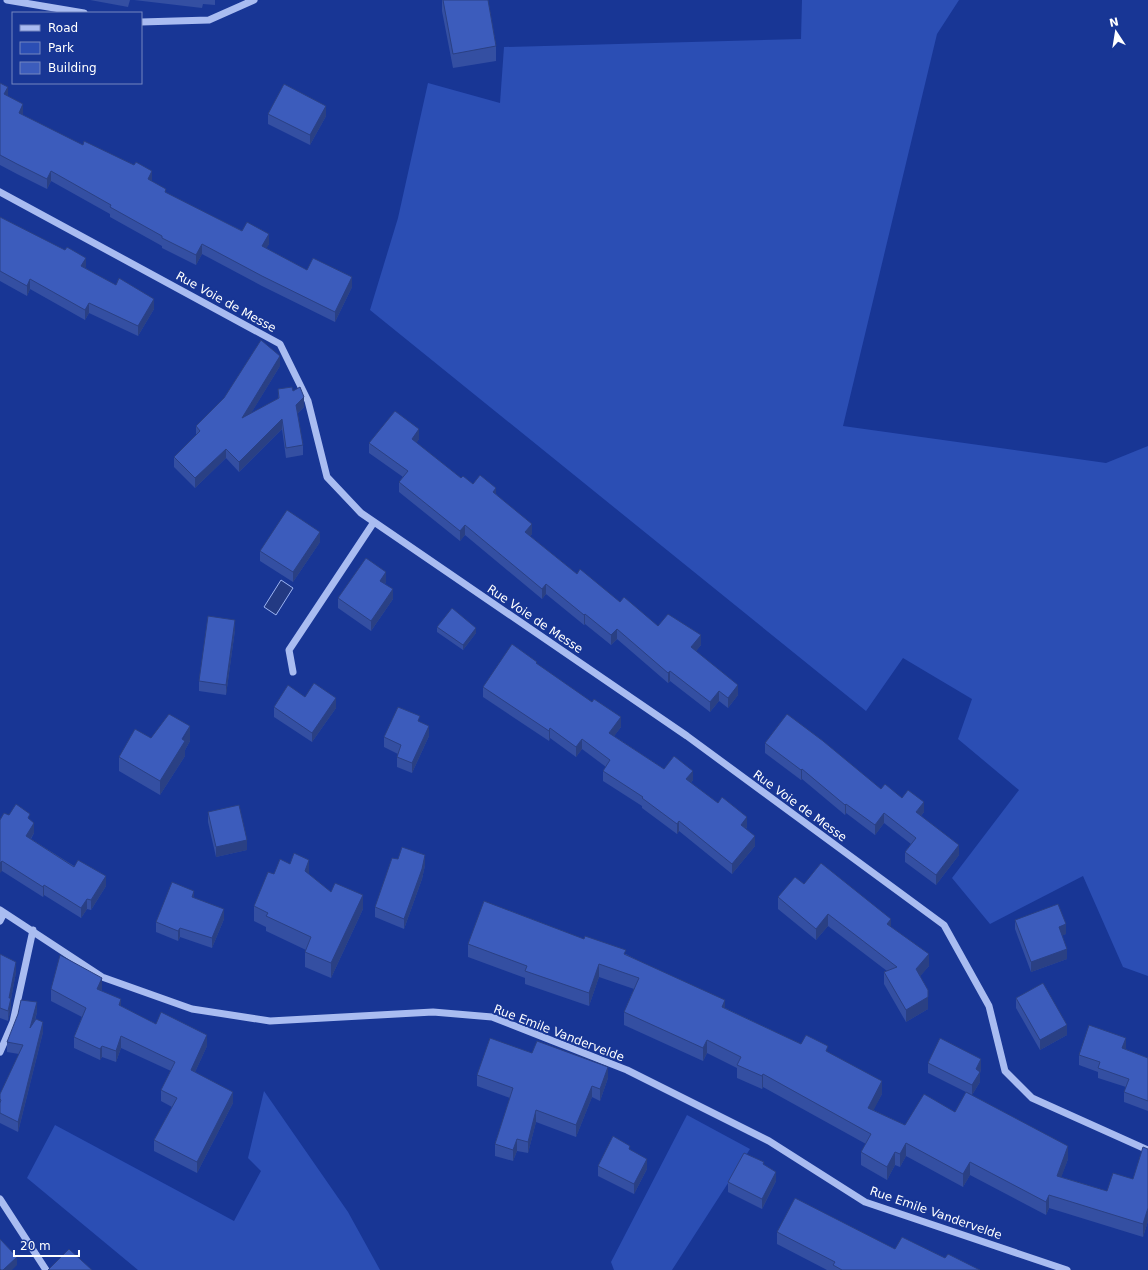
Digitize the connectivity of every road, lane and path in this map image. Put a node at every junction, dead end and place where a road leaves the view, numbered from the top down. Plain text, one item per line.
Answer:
1 (7, 0) edge
2 (254, 0) edge
3 (78, 12) edge
4 (142, 22) edge
5 (0, 192) edge
6 (374, 522) junction
7 (293, 672) dead end
8 (2, 911) edge
9 (0, 921) edge
10 (32, 930) junction
11 (0, 1052) edge
12 (1148, 1150) edge
13 (0, 1199) edge
14 (46, 1270) edge
15 (1067, 1270) edge

1 - 3 street
2 - 4 street
5 - 6 street, Rue Voie de Messe
6 - 7 street
6 - 12 street, Rue Voie de Messe
8 - 9 street
8 - 10 street, Rue Emile Vandervelde
10 - 11 street
10 - 15 street, Rue Emile Vandervelde
13 - 14 street

